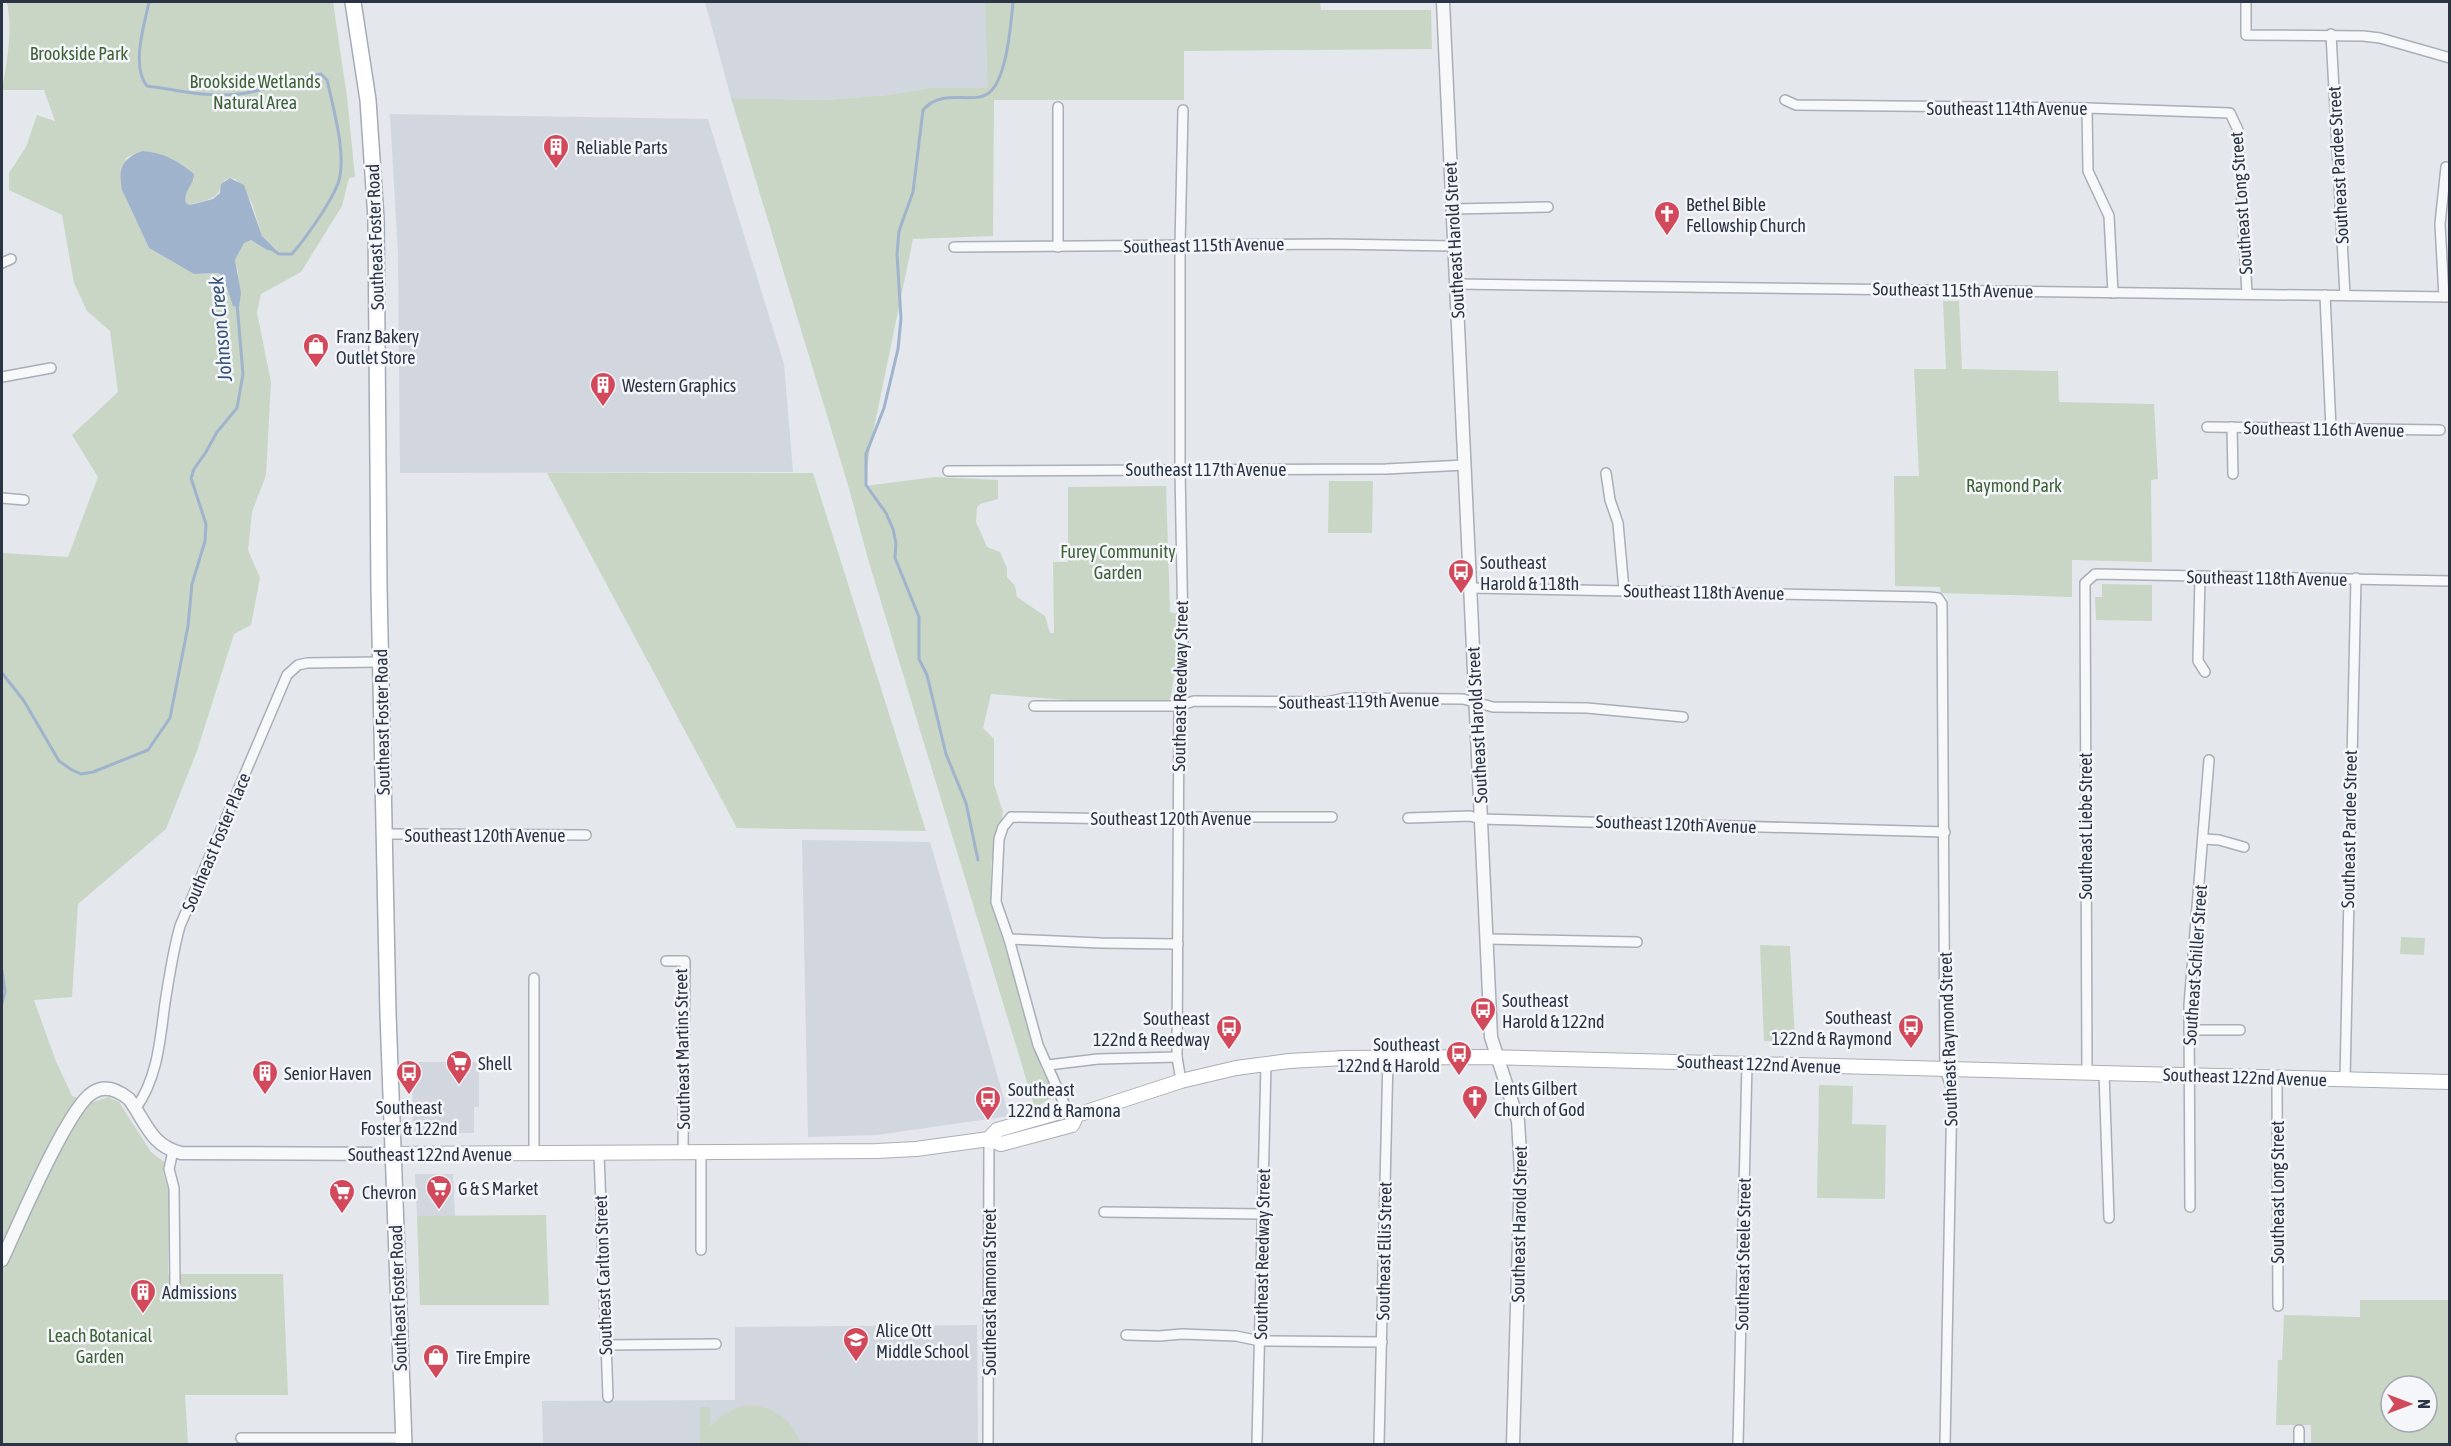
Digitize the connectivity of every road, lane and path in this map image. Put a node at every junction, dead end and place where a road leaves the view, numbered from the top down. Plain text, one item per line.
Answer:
1 (353, 2) edge
2 (1443, 2) edge
3 (2246, 2) edge
4 (2331, 34) junction
5 (2450, 58) edge
6 (1785, 100) dead end
7 (1058, 107) dead end
8 (2087, 108) junction
9 (1183, 110) dead end
10 (2230, 113) joint
11 (2446, 166) dead end
12 (1548, 207) dead end
13 (1452, 209) junction
14 (1180, 246) junction
15 (1454, 246) junction
16 (954, 247) dead end
17 (1058, 247) junction
18 (11, 259) dead end
19 (2, 263) edge
20 (1456, 284) junction
21 (2113, 292) junction
22 (2247, 294) junction
23 (2325, 295) junction
24 (2345, 296) junction
25 (2447, 297) edge
26 (51, 368) dead end
27 (2, 377) edge
28 (2208, 427) dead end
29 (2232, 427) junction
30 (2331, 429) junction
31 (2440, 430) dead end
32 (1465, 465) junction
33 (1180, 469) junction
34 (948, 471) dead end
35 (1606, 473) dead end
36 (2233, 474) dead end
37 (2, 498) edge
38 (24, 500) dead end
39 (2200, 577) junction
40 (2356, 578) junction
41 (2086, 581) joint
42 (2450, 581) edge
43 (1470, 588) junction
44 (1624, 590) junction
45 (1938, 598) joint
46 (381, 662) junction
47 (2205, 672) dead end
48 (1475, 702) junction
49 (1034, 706) dead end
50 (1179, 706) junction
51 (1683, 717) dead end
52 (2209, 760) dead end
53 (1332, 817) dead end
54 (1408, 818) dead end
55 (1481, 819) junction
56 (1177, 820) junction
57 (1945, 832) junction
58 (385, 834) junction
59 (586, 835) dead end
60 (2204, 839) junction
61 (2244, 847) dead end
62 (1010, 939) junction
63 (1486, 939) junction
64 (1637, 942) dead end
65 (1178, 944) junction
66 (666, 961) dead end
67 (534, 978) dead end
68 (2188, 1030) junction
69 (2240, 1030) dead end
70 (1177, 1057) junction
71 (1388, 1057) junction
72 (1498, 1057) junction
73 (1748, 1063) junction
74 (1266, 1064) junction
75 (1048, 1065) junction
76 (1945, 1069) junction
77 (2087, 1072) junction
78 (2104, 1073) junction
79 (2189, 1075) junction
80 (2277, 1078) junction
81 (2345, 1079) junction
82 (1181, 1081) junction
83 (2450, 1082) edge
84 (136, 1108) junction
85 (1072, 1113) junction
86 (988, 1139) junction
87 (173, 1151) junction
88 (683, 1152) junction
89 (701, 1152) junction
90 (534, 1153) junction
91 (599, 1153) junction
92 (392, 1154) junction
93 (2190, 1207) dead end
94 (1104, 1212) dead end
95 (1263, 1214) junction
96 (2109, 1218) dead end
97 (701, 1250) dead end
98 (2, 1260) edge
99 (175, 1288) dead end
100 (2278, 1306) dead end
101 (1126, 1335) dead end
102 (1260, 1341) junction
103 (1382, 1342) junction
104 (716, 1344) dead end
105 (606, 1346) junction
106 (608, 1397) dead end
107 (2299, 1430) dead end
108 (241, 1438) dead end
109 (404, 1441) edge
110 (988, 1444) edge
111 (1257, 1444) edge
112 (1379, 1444) edge
113 (1513, 1444) edge
114 (1738, 1444) edge
115 (1945, 1444) edge
116 (2299, 1444) edge

1 - 46 main road, Southeast Foster Road
2 - 13 street, Southeast Harold Street
3 - 4 street
4 - 5 street
4 - 24 street, Southeast Pardee Street
6 - 8 street, Southeast 114th Avenue
7 - 17 street
8 - 10 street, Southeast 114th Avenue
8 - 21 street
9 - 14 street, Southeast Reedway Street
10 - 22 street, Southeast Long Street
11 - 25 street
12 - 13 street
13 - 15 street, Southeast Harold Street
14 - 15 street, Southeast 115th Avenue
14 - 17 street, Southeast 115th Avenue
14 - 33 street, Southeast Reedway Street
15 - 20 street, Southeast Harold Street
16 - 17 street, Southeast 115th Avenue
18 - 19 street
20 - 21 street, Southeast 115th Avenue
20 - 32 street, Southeast Harold Street
21 - 22 street, Southeast 115th Avenue
22 - 23 street, Southeast 115th Avenue
23 - 24 street, Southeast 115th Avenue
23 - 30 street
24 - 25 street, Southeast 115th Avenue
26 - 27 street
28 - 29 street, Southeast 116th Avenue
29 - 30 street, Southeast 116th Avenue
29 - 36 street
30 - 31 street, Southeast 116th Avenue
32 - 33 street, Southeast 117th Avenue
32 - 43 street, Southeast Harold Street
33 - 34 street, Southeast 117th Avenue
33 - 50 street, Southeast Reedway Street
35 - 44 street
37 - 38 street
39 - 40 street, Southeast 118th Avenue
39 - 41 street, Southeast 118th Avenue
39 - 47 street
40 - 42 street, Southeast 118th Avenue
40 - 81 street, Southeast Pardee Street
41 - 77 street, Southeast Liebe Street
43 - 44 street, Southeast 118th Avenue
43 - 48 street, Southeast Harold Street
44 - 45 street, Southeast 118th Avenue
45 - 57 street, Southeast Raymond Street
46 - 58 main road, Southeast Foster Road
46 - 84 street, Southeast Foster Place
48 - 50 street, Southeast 119th Avenue
48 - 51 street, Southeast 119th Avenue
48 - 55 street, Southeast Harold Street
49 - 50 street, Southeast 119th Avenue
50 - 56 street, Southeast Reedway Street
52 - 60 street, Southeast Schiller Street
53 - 56 street, Southeast 120th Avenue
54 - 55 street, Southeast 120th Avenue
55 - 57 street, Southeast 120th Avenue
55 - 63 street, Southeast Harold Street
56 - 62 street, Southeast 120th Avenue
56 - 65 street, Southeast Reedway Street
57 - 76 street, Southeast Raymond Street
58 - 59 street, Southeast 120th Avenue
58 - 92 main road, Southeast Foster Road
60 - 61 street
60 - 68 street, Southeast Schiller Street
62 - 65 street
62 - 75 street
63 - 64 street
63 - 72 street, Southeast Harold Street
65 - 70 street, Southeast Reedway Street
66 - 88 street, Southeast Martins Street
67 - 90 street
68 - 69 street
68 - 79 street, Southeast Schiller Street
70 - 75 street
70 - 82 street, Southeast Reedway Street
71 - 72 main road, Southeast 122nd Avenue
71 - 74 main road, Southeast 122nd Avenue
71 - 103 street, Southeast Ellis Street
72 - 73 main road, Southeast 122nd Avenue
72 - 113 street, Southeast Harold Street
73 - 76 main road, Southeast 122nd Avenue
73 - 114 street, Southeast Steele Street
74 - 82 main road, Southeast 122nd Avenue
74 - 95 street, Southeast Reedway Street
75 - 85 street
76 - 77 main road, Southeast 122nd Avenue
76 - 115 street, Southeast Raymond Street
77 - 78 main road, Southeast 122nd Avenue
78 - 79 main road, Southeast 122nd Avenue
78 - 96 street
79 - 80 main road, Southeast 122nd Avenue
79 - 93 street, Southeast Schiller Street
80 - 81 main road, Southeast 122nd Avenue
80 - 100 street, Southeast Long Street
81 - 83 main road, Southeast 122nd Avenue
82 - 85 main road, Southeast 122nd Avenue
84 - 87 street
84 - 98 street
85 - 86 main road, Southeast 122nd Avenue
86 - 89 main road, Southeast 122nd Avenue
86 - 110 street, Southeast Ramona Street
87 - 92 street, Southeast 122nd Avenue
87 - 99 street
88 - 89 main road, Southeast 122nd Avenue
88 - 91 main road, Southeast 122nd Avenue
89 - 97 street
90 - 91 main road, Southeast 122nd Avenue
90 - 92 main road, Southeast 122nd Avenue
91 - 105 street, Southeast Carlton Street
92 - 109 main road, Southeast Foster Road
94 - 95 street
95 - 102 street, Southeast Reedway Street
101 - 102 street
102 - 103 street
102 - 111 street, Southeast Reedway Street
103 - 112 street, Southeast Ellis Street
104 - 105 street
105 - 106 street, Southeast Carlton Street
107 - 116 street
108 - 109 street

